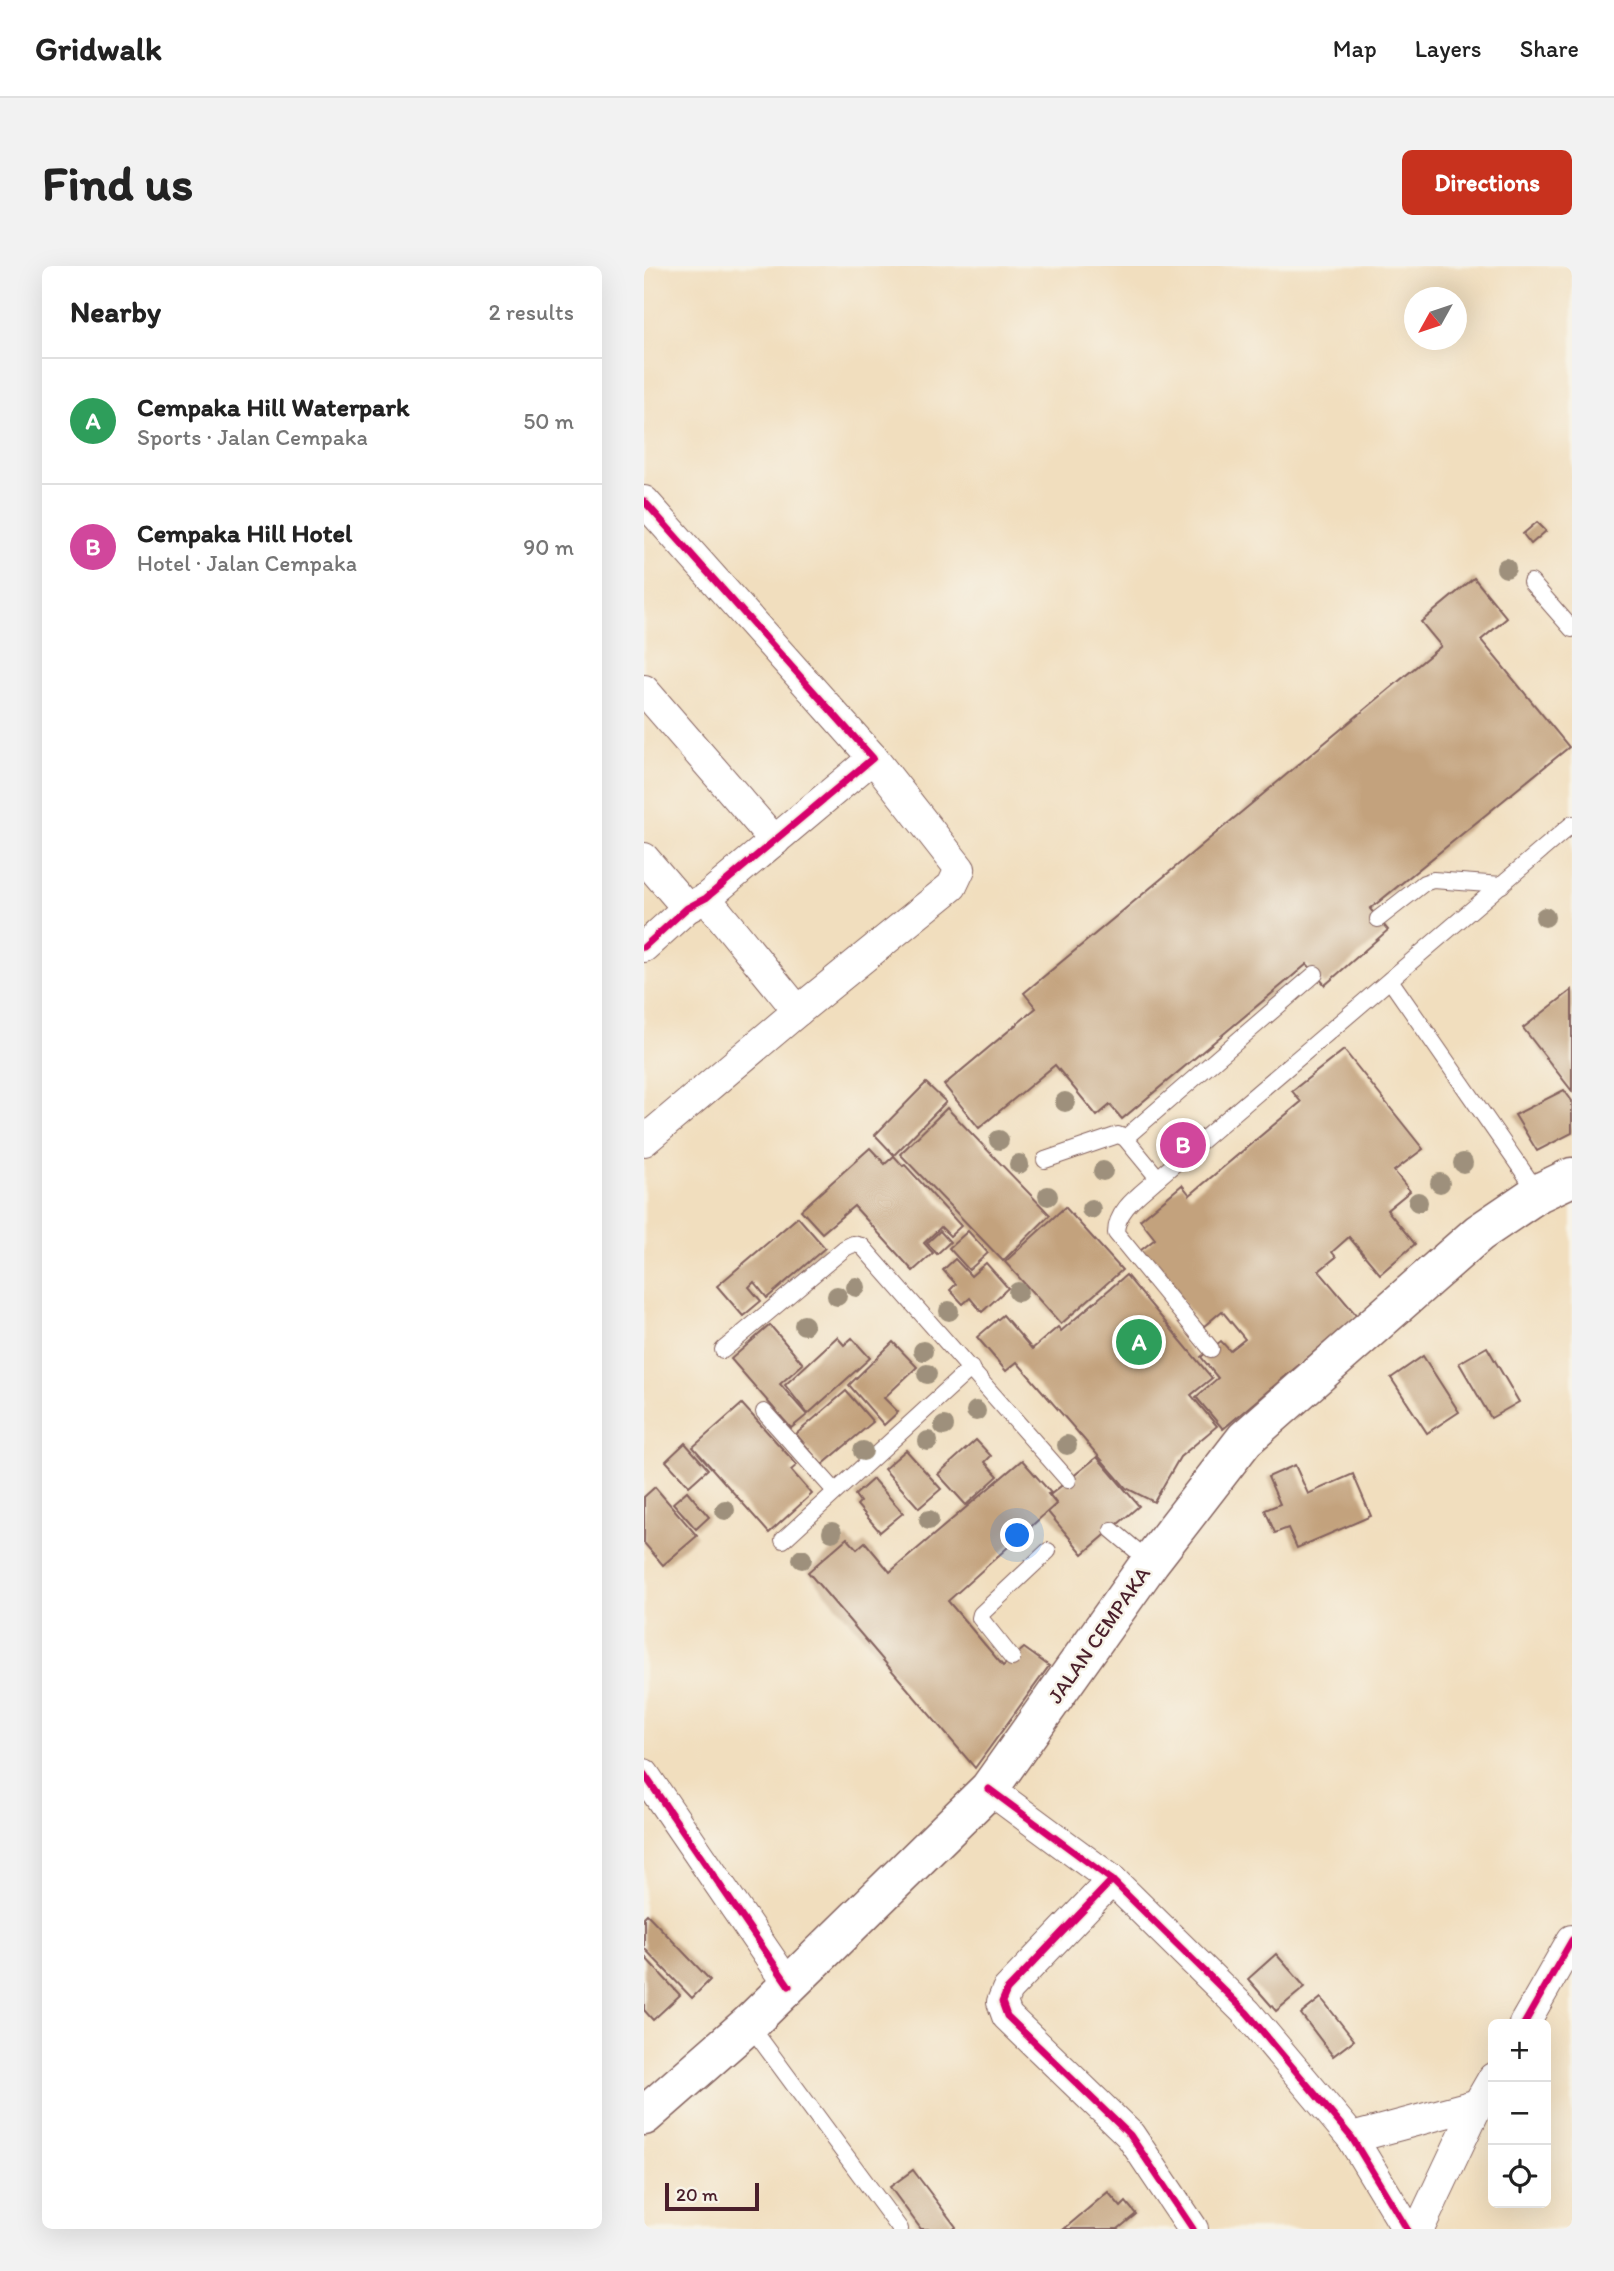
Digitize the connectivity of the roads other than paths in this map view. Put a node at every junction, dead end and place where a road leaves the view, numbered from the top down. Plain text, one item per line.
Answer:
1 (644, 501) edge
2 (1531, 582) dead end
3 (1572, 629) edge
4 (644, 690) edge
5 (873, 758) junction
6 (1572, 824) edge
7 (775, 841) junction
8 (644, 858) edge
9 (1502, 885) junction
10 (696, 903) junction
11 (1378, 919) dead end
12 (644, 947) edge
13 (1315, 974) dead end
14 (1390, 980) junction
15 (798, 1012) junction
16 (1125, 1138) junction
17 (644, 1141) edge
18 (1045, 1160) dead end
19 (1572, 1177) edge
20 (1158, 1178) junction
21 (1538, 1193) junction
22 (1211, 1349) dead end
23 (723, 1350) dead end
24 (971, 1368) junction
25 (764, 1412) dead end
26 (1068, 1480) dead end
27 (835, 1491) junction
28 (1112, 1530) dead end
29 (783, 1540) dead end
30 (1048, 1551) dead end
31 (1150, 1562) junction
32 (1012, 1658) dead end
33 (644, 1774) edge
34 (989, 1789) junction
35 (1112, 1880) junction
36 (1572, 1940) edge
37 (789, 1986) junction
38 (1527, 2019) edge
39 (749, 2024) junction
40 (1491, 2082) edge
41 (1478, 2104) junction
42 (644, 2116) edge
43 (1352, 2138) junction
44 (900, 2229) edge
45 (1194, 2229) edge
46 (1407, 2229) edge
47 (1419, 2229) edge

1 - 5 street
2 - 3 lane
4 - 7 street
5 - 7 street
5 - 15 street
6 - 9 lane
7 - 10 street
8 - 10 street
9 - 11 lane
9 - 14 lane
10 - 12 street
10 - 15 street
13 - 16 lane
14 - 20 lane
14 - 21 lane
15 - 17 street
16 - 18 lane
16 - 20 lane
19 - 21 main road, JALAN CEMPAKA
20 - 22 lane
21 - 31 main road, JALAN CEMPAKA
23 - 24 lane
24 - 26 lane
24 - 27 lane
25 - 27 lane
27 - 29 lane
28 - 31 lane
30 - 32 lane
31 - 34 main road, JALAN CEMPAKA
33 - 37 street
34 - 35 street
34 - 37 main road, JALAN CEMPAKA
35 - 43 street
35 - 45 street
36 - 38 street
37 - 39 main road, JALAN CEMPAKA
39 - 42 main road, JALAN CEMPAKA
39 - 44 lane
40 - 41 street
41 - 43 street
41 - 47 street
43 - 46 street

